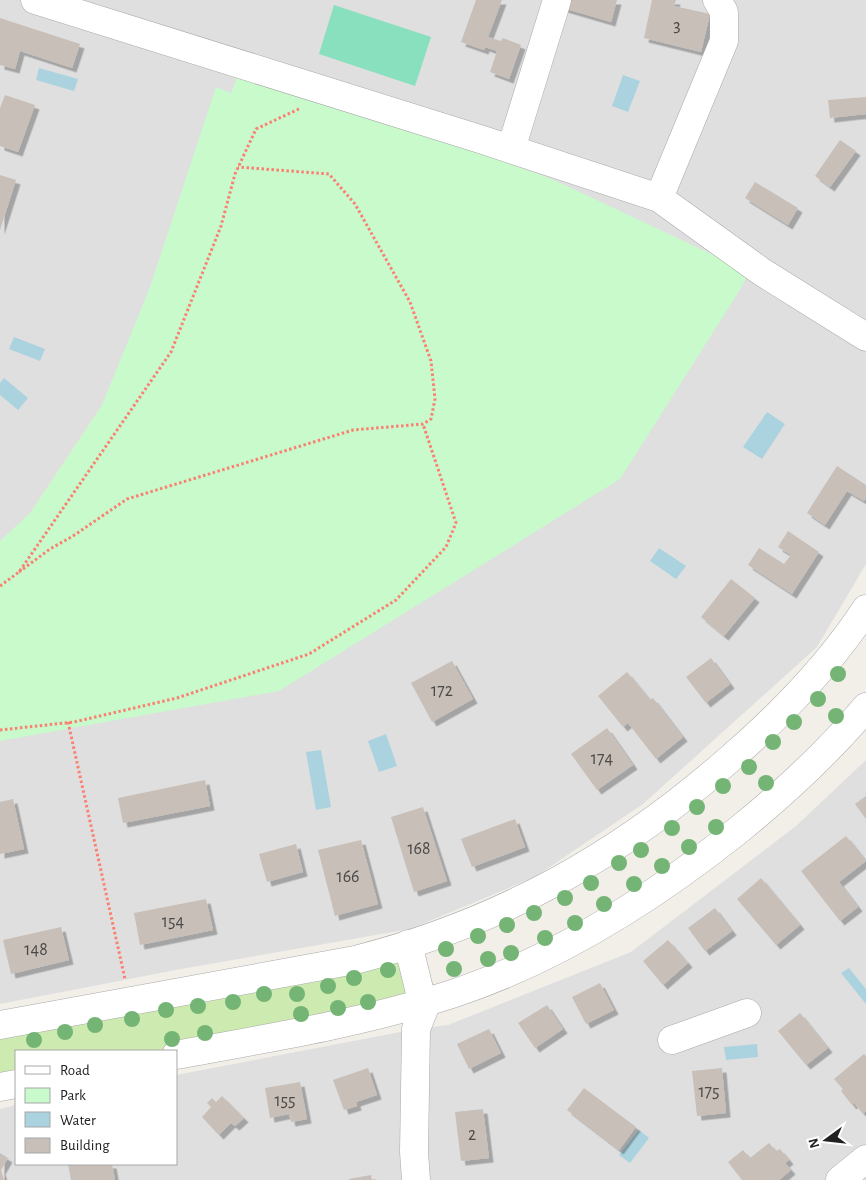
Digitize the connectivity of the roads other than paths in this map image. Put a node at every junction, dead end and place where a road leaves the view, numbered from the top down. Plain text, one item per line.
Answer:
1 (35, 0) edge
2 (557, 0) edge
3 (717, 0) edge
4 (511, 149) junction
5 (659, 198) junction
6 (866, 337) edge
7 (866, 609) edge
8 (866, 707) edge
9 (408, 944) junction
10 (424, 1003) junction
11 (748, 1013) dead end
12 (0, 1026) edge
13 (672, 1040) dead end
14 (178, 1055) edge
15 (15, 1084) edge
16 (0, 1087) edge
17 (866, 1159) edge
18 (416, 1180) edge
19 (840, 1180) edge

1 - 4 street
2 - 4 street
3 - 5 street
4 - 5 street
5 - 6 street
7 - 9 street
8 - 10 street
9 - 10 street
9 - 12 street
10 - 14 street
10 - 18 street
11 - 13 street
15 - 16 street
17 - 19 street

